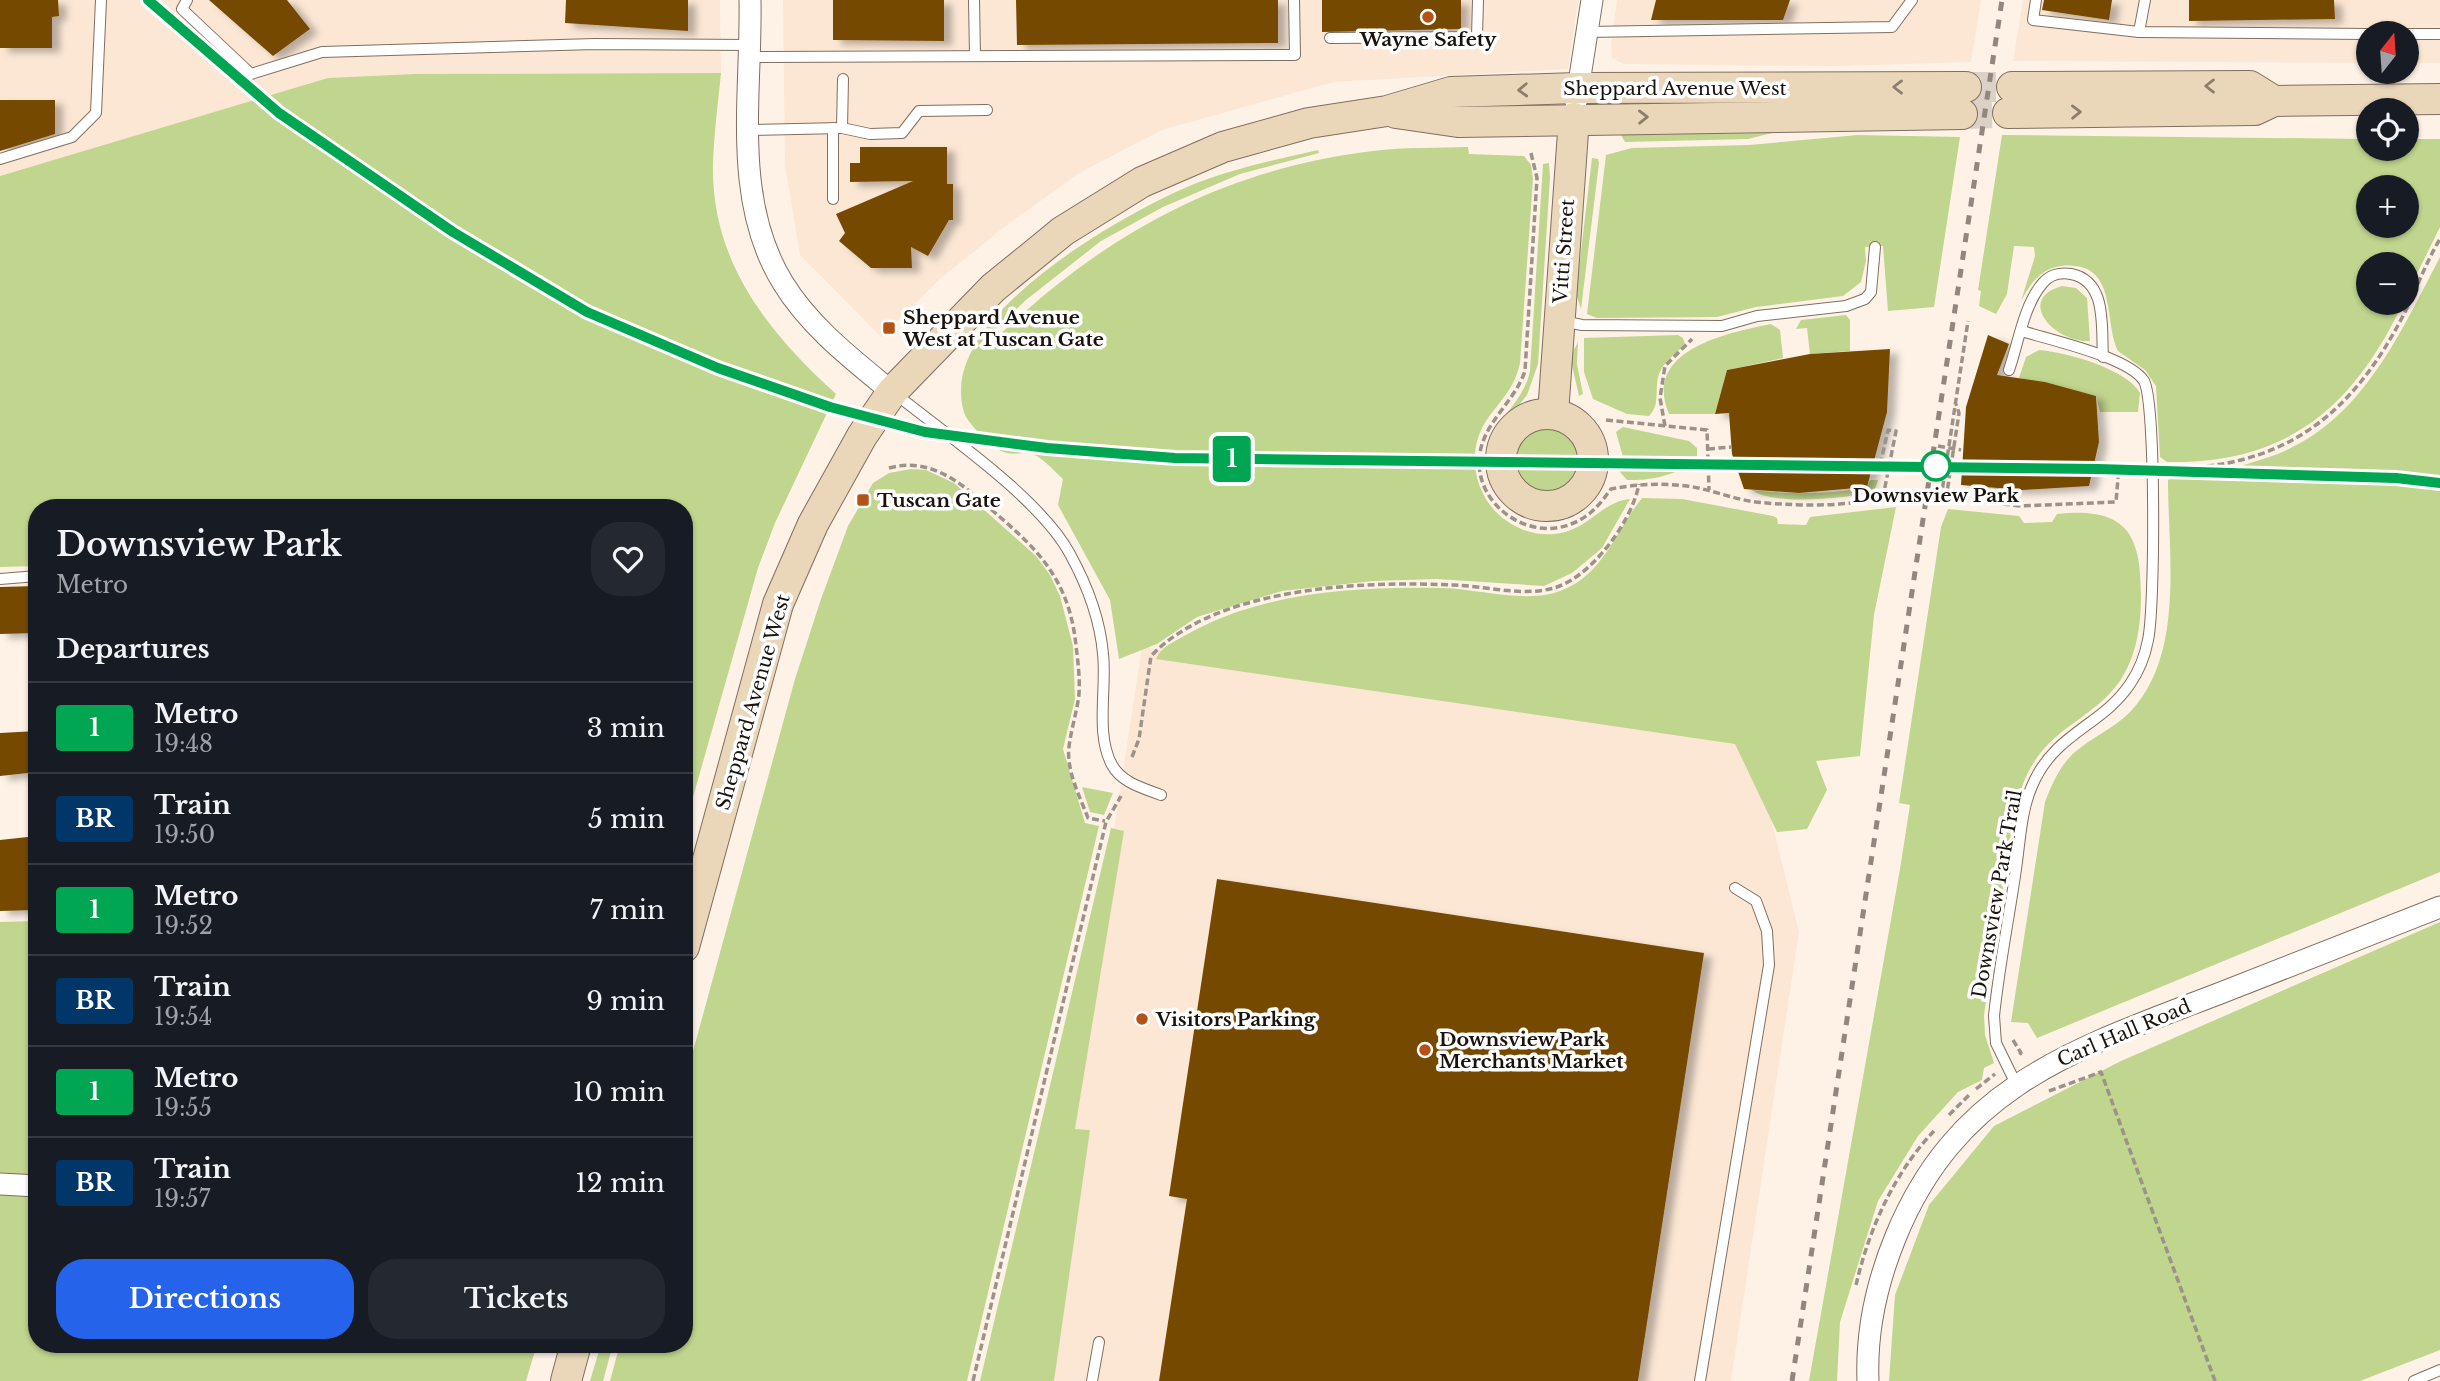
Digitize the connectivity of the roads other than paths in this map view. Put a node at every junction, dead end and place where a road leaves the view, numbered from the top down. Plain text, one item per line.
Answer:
1 (100, 0) edge
2 (187, 0) edge
3 (751, 0) edge
4 (974, 0) edge
5 (1294, 0) edge
6 (1478, 0) edge
7 (1592, 0) edge
8 (1912, 0) edge
9 (2036, 0) edge
10 (2145, 0) edge
11 (1587, 32) junction
12 (2139, 32) junction
13 (2356, 34) edge
14 (2419, 34) edge
15 (2440, 34) edge
16 (1330, 38) dead end
17 (751, 51) junction
18 (975, 56) junction
19 (843, 79) dead end
20 (1577, 88) junction
21 (2440, 99) edge
22 (2010, 100) tunnel mouth
23 (987, 110) dead end
24 (1387, 111) junction
25 (1574, 118) junction
26 (837, 128) junction
27 (749, 130) junction
28 (0, 159) edge
29 (833, 199) dead end
30 (1875, 247) dead end
31 (1560, 321) junction
32 (2022, 331) junction
33 (2103, 357) junction
34 (2008, 370) dead end
35 (892, 392) junction
36 (1553, 414) dead end
37 (28, 577) edge
38 (0, 579) edge
39 (1161, 795) dead end
40 (1735, 888) dead end
41 (2440, 907) edge
42 (693, 914) edge
43 (2016, 1084) junction
44 (0, 1184) edge
45 (28, 1186) edge
46 (1099, 1342) dead end
47 (574, 1353) edge
48 (2440, 1370) edge
49 (566, 1381) edge
50 (1092, 1381) edge
51 (1700, 1381) edge
52 (1868, 1381) edge
53 (2414, 1381) edge

1 - 28 lane
2 - 17 lane
3 - 17 street
4 - 18 lane
5 - 18 lane
6 - 16 lane
7 - 11 street, Vitti Street
8 - 11 lane
9 - 12 lane
10 - 12 lane
11 - 20 street, Vitti Street
12 - 13 lane
14 - 15 lane
17 - 18 lane
17 - 27 street
19 - 26 lane
20 -> 24 main road, Sheppard Avenue West
20 - 25 street, Vitti Street
25 -> 20 main road, Sheppard Avenue West
21 - 22 main road
23 - 26 lane
24 - 25 main road, Sheppard Avenue West
24 - 35 main road, Sheppard Avenue West
25 - 31 main road, Vitti Street
26 - 27 lane
26 - 29 lane
27 - 35 street
30 - 31 lane
31 - 36 main road, Vitti Street
32 - 33 lane, Downsview Park Trail
32 - 33 lane
32 - 34 lane
33 - 43 lane, Downsview Park Trail
35 - 39 lane
35 - 42 main road, Sheppard Avenue West
37 - 38 lane
40 - 51 lane
41 - 43 street, Carl Hall Road
43 - 52 street, Carl Hall Road
44 - 45 street
46 - 50 lane
47 - 49 main road
48 - 53 lane

